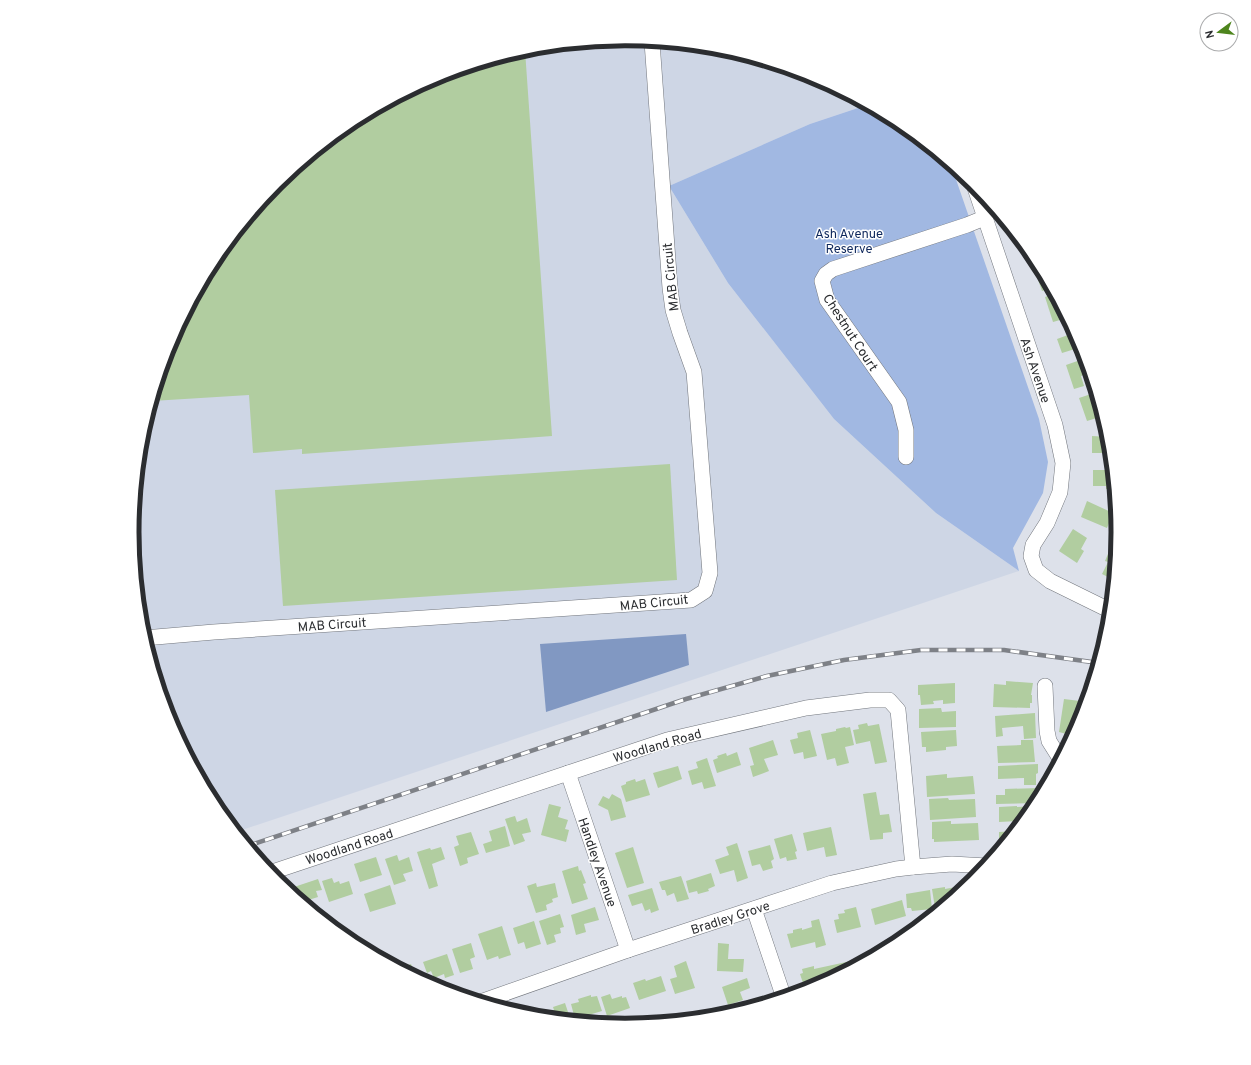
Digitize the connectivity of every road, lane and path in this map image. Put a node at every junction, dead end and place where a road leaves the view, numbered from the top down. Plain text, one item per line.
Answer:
1 (652, 47) edge
2 (977, 196) edge
3 (984, 218) junction
4 (906, 456) dead end
5 (1106, 609) edge
6 (151, 637) edge
7 (1045, 686) dead end
8 (1058, 756) edge
9 (568, 773) junction
10 (980, 866) edge
11 (913, 867) junction
12 (276, 871) edge
13 (754, 909) junction
14 (628, 950) junction
15 (782, 993) edge
16 (489, 999) edge

1 - 6 street, MAB Circuit
2 - 3 street, Ash Avenue
3 - 4 street, Chestnut Court
3 - 5 street, Ash Avenue
7 - 8 street
9 - 11 street, Woodland Road
9 - 12 street, Woodland Road
9 - 14 street, Handley Avenue
10 - 11 street, Bradley Grove
11 - 13 street, Bradley Grove
13 - 14 street, Bradley Grove
13 - 15 street
14 - 16 street, Bradley Grove

